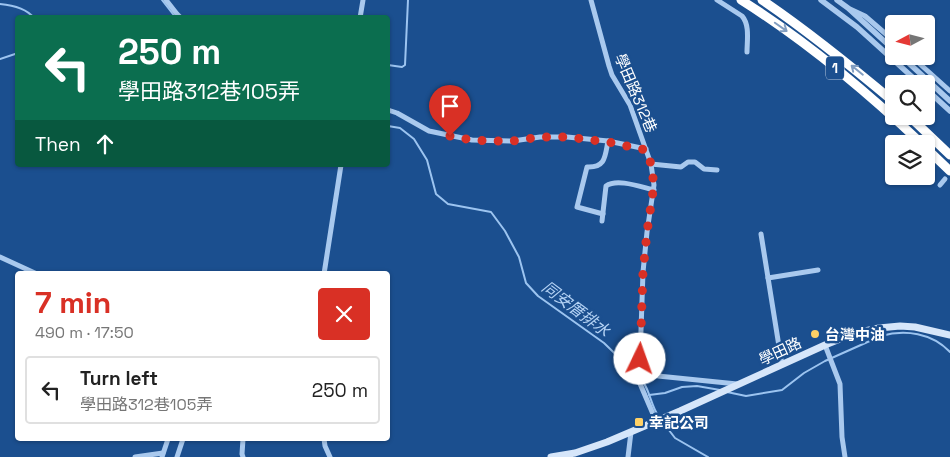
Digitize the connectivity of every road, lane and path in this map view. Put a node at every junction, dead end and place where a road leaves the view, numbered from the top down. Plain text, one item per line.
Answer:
1 (166, 0) edge
2 (363, 0) edge
3 (591, 0) edge
4 (716, 0) edge
5 (741, 0) edge
6 (762, 0) edge
7 (821, 0) edge
8 (838, 0) edge
9 (848, 8) junction
10 (178, 15) edge
11 (360, 15) edge
12 (885, 33) edge
13 (885, 42) edge
14 (747, 52) dead end
15 (911, 65) edge
16 (920, 65) edge
17 (910, 75) edge
18 (950, 92) edge
19 (885, 94) edge
20 (935, 97) edge
21 (950, 101) edge
22 (390, 111) edge
23 (950, 111) edge
24 (918, 125) edge
25 (912, 135) edge
26 (608, 142) junction
27 (646, 150) junction
28 (950, 155) edge
29 (935, 160) edge
30 (651, 164) junction
31 (341, 167) edge
32 (717, 170) dead end
33 (947, 175) edge
34 (940, 185) dead end
35 (654, 190) junction
36 (603, 214) junction
37 (602, 221) dead end
38 (761, 234) dead end
39 (0, 257) edge
40 (818, 270) dead end
41 (30, 271) edge
42 (324, 271) edge
43 (768, 278) junction
44 (950, 335) edge
45 (827, 348) junction
46 (642, 365) junction
47 (782, 365) junction
48 (739, 384) junction
49 (656, 421) junction
50 (630, 432) junction
51 (167, 441) edge
52 (182, 441) edge
53 (243, 441) edge
54 (324, 441) edge
55 (163, 455) edge
56 (562, 456) edge
57 (135, 457) edge
58 (178, 457) edge
59 (243, 457) edge
60 (330, 457) edge
61 (551, 457) edge
62 (628, 457) edge
63 (845, 457) edge

1 - 10 street
2 - 11 street
3 - 27 street, 學田路312巷
4 - 14 street
5 -> 25 highway, 1
19 -> 6 highway, 1
7 - 17 street
8 - 9 street
9 - 12 street
9 - 13 street
15 - 21 street
16 - 18 street
20 - 23 street
22 - 26 street
24 - 28 highway
26 - 27 street
26 - 36 street
27 - 30 street, 學田路312巷
29 - 33 highway
30 - 32 street
30 - 35 street, 學田路312巷
31 - 42 street
33 - 34 street
35 - 36 street
35 - 46 street, 學田路312巷
36 - 37 street
38 - 43 street
39 - 41 street
40 - 43 street
43 - 47 street
44 - 45 main road, 學田路
45 - 47 main road, 學田路
45 - 63 street
46 - 48 street
46 - 49 street, 學田路312巷
47 - 48 main road, 學田路
48 - 49 main road, 學田路
49 - 50 main road
50 - 56 main road
50 - 62 street
51 - 55 street
52 - 58 street
53 - 59 street
54 - 60 street
55 - 57 street
56 - 61 main road

